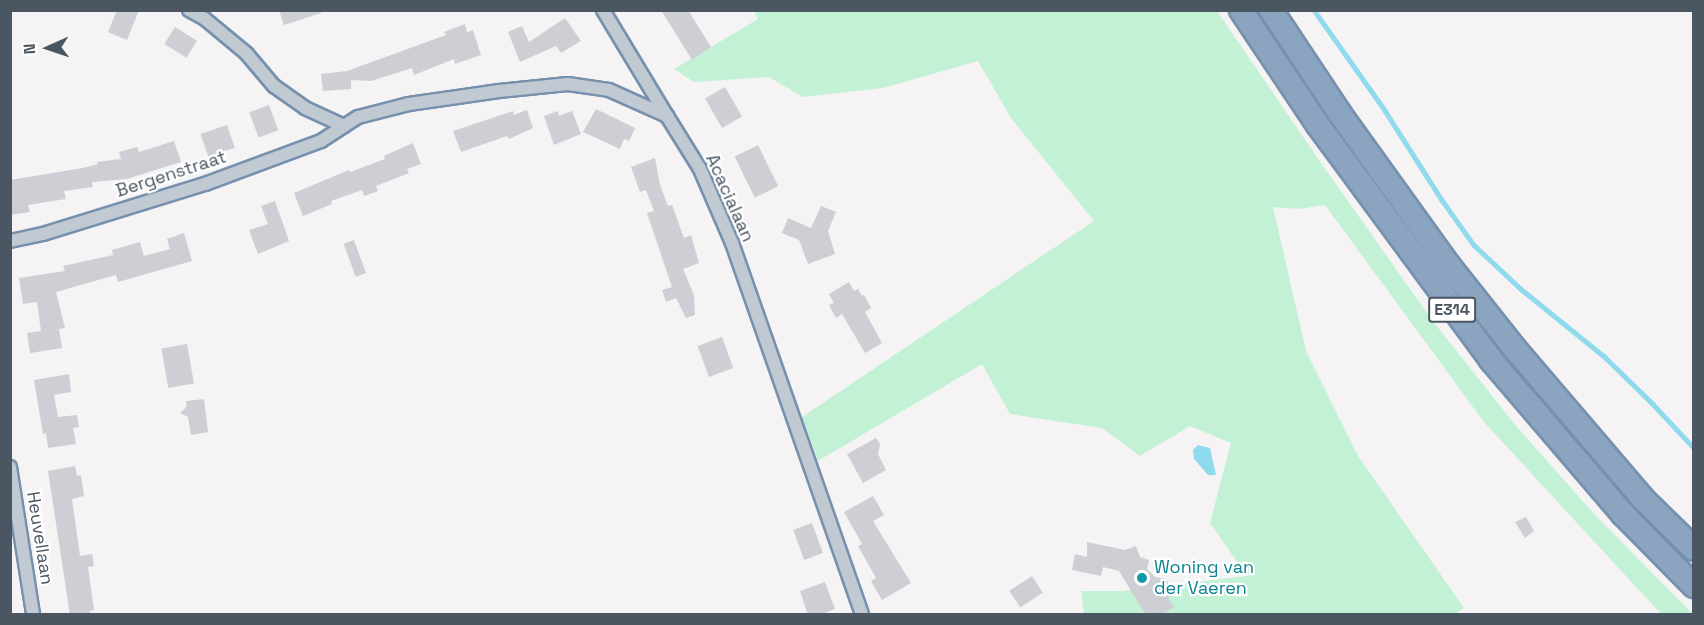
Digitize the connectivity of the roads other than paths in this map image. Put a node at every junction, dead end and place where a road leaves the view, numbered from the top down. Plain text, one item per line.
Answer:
1 (189, 10) edge
2 (603, 10) edge
3 (1241, 10) edge
4 (1271, 10) edge
5 (667, 116) junction
6 (341, 127) junction
7 (10, 241) edge
8 (10, 467) edge
9 (1694, 549) edge
10 (1694, 586) edge
11 (33, 615) edge
12 (862, 615) edge

1 - 6 street
2 - 5 street, Acacialaan
3 - 10 highway, E314
4 - 9 highway, E314
5 - 6 street
5 - 12 street, Acacialaan
6 - 7 street, Bergenstraat
8 - 11 street, Heuvellaan

